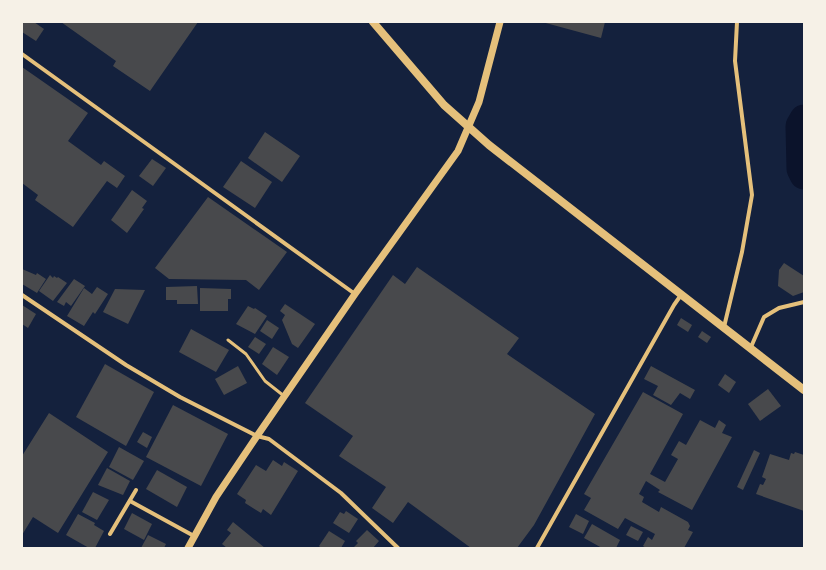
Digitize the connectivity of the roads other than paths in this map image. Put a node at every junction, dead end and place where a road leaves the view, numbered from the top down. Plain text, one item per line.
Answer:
1 (373, 22) edge
2 (500, 22) edge
3 (737, 22) edge
4 (22, 54) edge
5 (470, 126) junction
6 (355, 294) junction
7 (682, 294) junction
8 (22, 296) edge
9 (804, 302) edge
10 (724, 327) junction
11 (228, 340) dead end
12 (750, 347) junction
13 (804, 390) edge
14 (284, 396) junction
15 (257, 436) junction
16 (136, 490) dead end
17 (130, 501) junction
18 (110, 534) dead end
19 (194, 536) junction
20 (188, 548) edge
21 (398, 548) edge
22 (537, 548) edge

1 - 5 main road
2 - 5 street
3 - 10 street
4 - 6 street
5 - 6 street
5 - 7 main road
6 - 14 street
7 - 10 main road
7 - 22 street
8 - 15 street
9 - 12 street
10 - 12 main road
11 - 14 lane
12 - 13 main road
14 - 15 street
15 - 19 street
15 - 21 street
16 - 17 street
17 - 18 street
17 - 19 street
19 - 20 street

